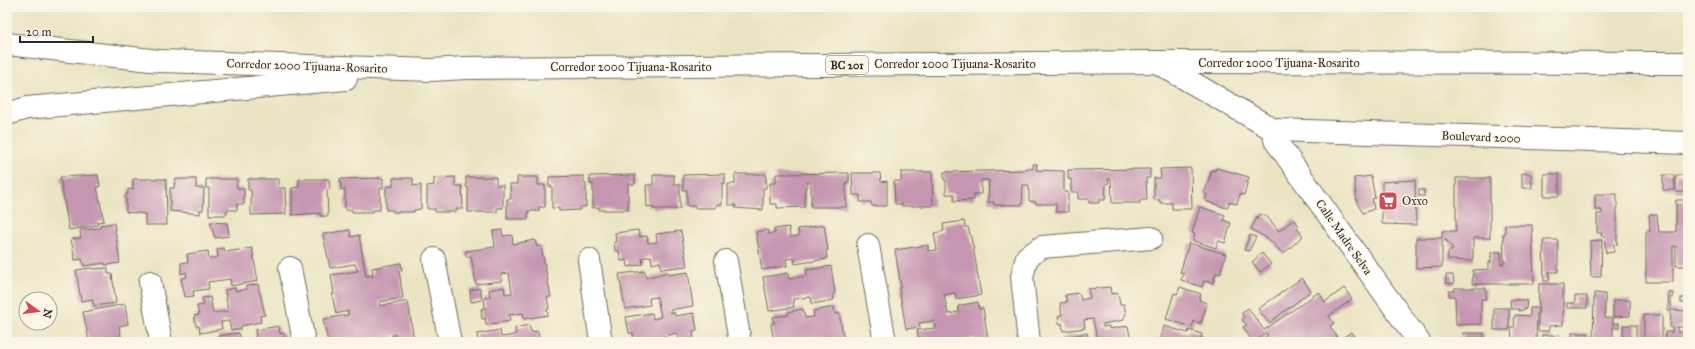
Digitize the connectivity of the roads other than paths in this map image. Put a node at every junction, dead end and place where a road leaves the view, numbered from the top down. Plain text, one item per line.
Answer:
1 (7, 44) edge
2 (1157, 62) junction
3 (1688, 63) edge
4 (465, 68) junction
5 (7, 114) edge
6 (1274, 130) junction
7 (1688, 144) edge
8 (1152, 238) dead end
9 (868, 244) dead end
10 (434, 259) dead end
11 (589, 260) dead end
12 (726, 261) dead end
13 (290, 268) dead end
14 (150, 282) dead end
15 (161, 342) edge
16 (304, 342) edge
17 (450, 342) edge
18 (601, 342) edge
19 (740, 342) edge
20 (885, 342) edge
21 (1029, 342) edge
22 (1418, 342) edge

1 - 4 main road, Corredor 2000 Tijuana-Rosarito / BC 201
2 - 3 main road, Corredor 2000 Tijuana-Rosarito / BC 201
2 - 4 main road, Corredor 2000 Tijuana-Rosarito / BC 201
2 - 6 main road
4 - 5 main road
6 - 7 main road, Boulevard 2000
6 - 22 main road, Calle Madre Selva
8 - 21 main road
9 - 20 main road
10 - 17 main road
11 - 18 main road
12 - 19 main road
13 - 16 main road
14 - 15 main road

